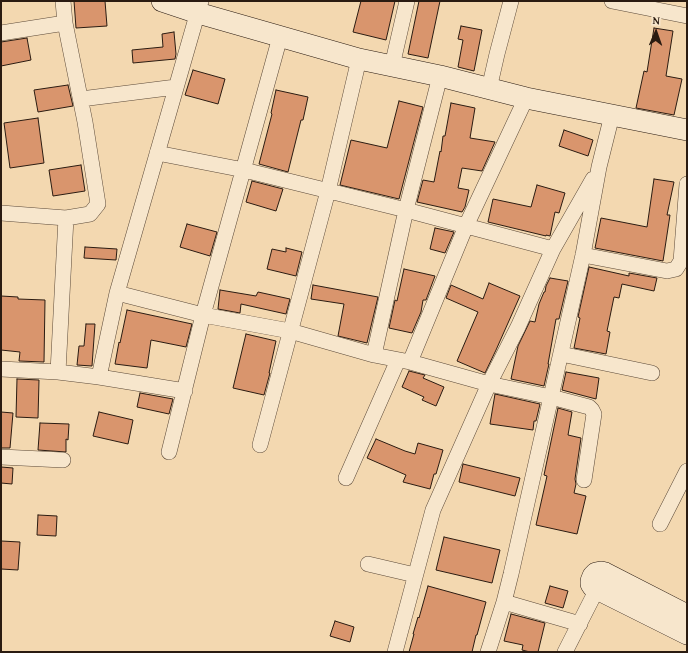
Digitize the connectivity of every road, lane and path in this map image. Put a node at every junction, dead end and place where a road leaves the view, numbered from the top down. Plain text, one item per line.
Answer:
1 (63, 1) edge
2 (162, 1) edge
3 (407, 1) edge
4 (511, 1) edge
5 (612, 1) edge
6 (628, 2) edge
7 (200, 7) edge
8 (687, 16) edge
9 (65, 23) junction
10 (1, 32) edge
11 (280, 37) junction
12 (359, 59) junction
13 (392, 66) junction
14 (440, 76) junction
15 (176, 87) junction
16 (489, 89) junction
17 (526, 98) junction
18 (81, 99) junction
19 (612, 115) junction
20 (687, 130) edge
21 (157, 153) junction
22 (599, 167) junction
23 (244, 170) junction
24 (687, 184) edge
25 (328, 191) junction
26 (406, 210) junction
27 (1, 213) edge
28 (66, 218) junction
29 (466, 226) junction
30 (554, 249) junction
31 (583, 255) junction
32 (117, 293) junction
33 (203, 315) junction
34 (290, 331) junction
35 (561, 354) junction
36 (374, 355) junction
37 (404, 361) junction
38 (1, 369) edge
39 (58, 372) junction
40 (652, 373) dead end
41 (99, 377) junction
42 (489, 384) junction
43 (185, 391) junction
44 (551, 397) junction
45 (260, 445) dead end
46 (169, 452) dead end
47 (1, 457) edge
48 (63, 460) dead end
49 (687, 471) edge
50 (346, 478) dead end
51 (584, 480) dead end
52 (660, 524) dead end
53 (368, 564) dead end
54 (416, 575) junction
55 (598, 589) junction
56 (504, 602) junction
57 (687, 615) edge
58 (580, 624) junction
59 (687, 634) edge
60 (395, 652) edge
61 (488, 652) edge
62 (565, 652) edge

1 - 9 street
2 - 7 street
3 - 13 street
4 - 16 street
5 - 6 street
6 - 8 street
7 - 11 street
7 - 15 street
9 - 10 street
9 - 18 street
11 - 12 street
11 - 23 street
12 - 13 street
12 - 25 street
13 - 14 street
14 - 16 street
14 - 26 street
15 - 18 street
15 - 21 street
16 - 17 street
17 - 19 street
17 - 29 street
18 - 28 street
19 - 20 street
19 - 22 street
21 - 23 street
21 - 32 street
22 - 30 street
22 - 31 street
23 - 25 street
23 - 33 street
24 - 31 street
25 - 26 street
25 - 34 street
26 - 29 street
26 - 36 street
27 - 28 street
28 - 39 street
29 - 30 street
29 - 37 street
30 - 42 street
31 - 35 street
32 - 33 street
32 - 41 street
33 - 34 street
33 - 43 street
34 - 36 street
34 - 45 street
35 - 40 street
35 - 44 street
36 - 37 street
37 - 42 street
37 - 50 street
38 - 39 street
39 - 41 street
41 - 43 street
42 - 44 street
42 - 54 street
43 - 46 street
44 - 51 street
44 - 56 street
47 - 48 street
49 - 52 street
53 - 54 street
54 - 60 street
55 - 57 street
55 - 58 street
55 - 59 street
56 - 58 street
56 - 61 street
58 - 62 street

